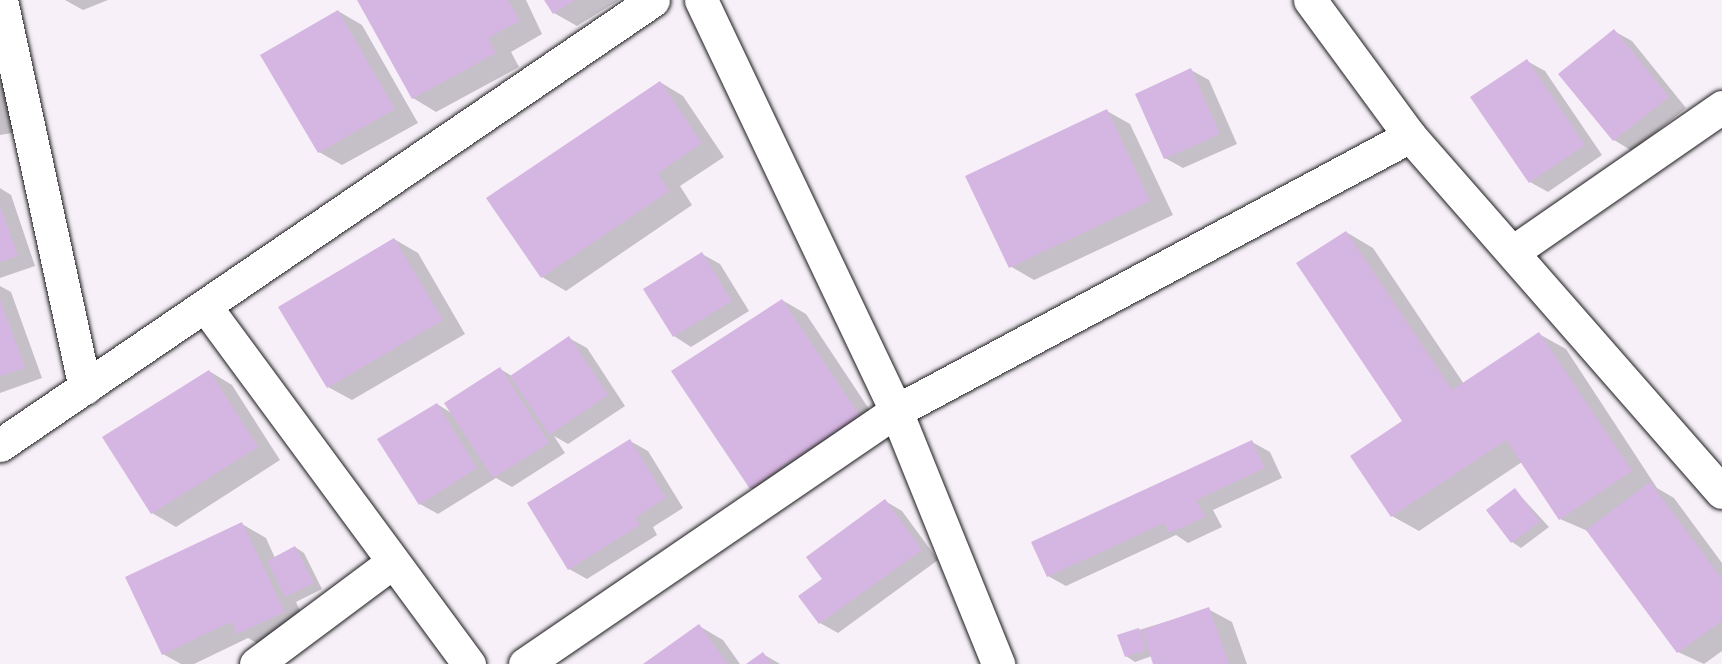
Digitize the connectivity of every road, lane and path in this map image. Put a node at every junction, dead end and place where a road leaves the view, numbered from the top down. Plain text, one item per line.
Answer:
1 (1, 0) edge
2 (653, 0) edge
3 (701, 0) edge
4 (1310, 0) edge
5 (1722, 106) edge
6 (1410, 136) junction
7 (1514, 251) junction
8 (205, 306) junction
9 (85, 388) junction
10 (896, 411) junction
11 (0, 445) edge
12 (1722, 492) edge
13 (393, 562) junction
14 (256, 664) edge
15 (469, 664) edge
16 (525, 664) edge
17 (998, 664) edge

1 - 9 street
2 - 8 street
3 - 10 street
4 - 6 street
5 - 7 street
6 - 7 street
6 - 10 street
7 - 12 street
8 - 9 street
8 - 13 street
9 - 11 street
10 - 16 street
10 - 17 street
13 - 14 street
13 - 15 street

